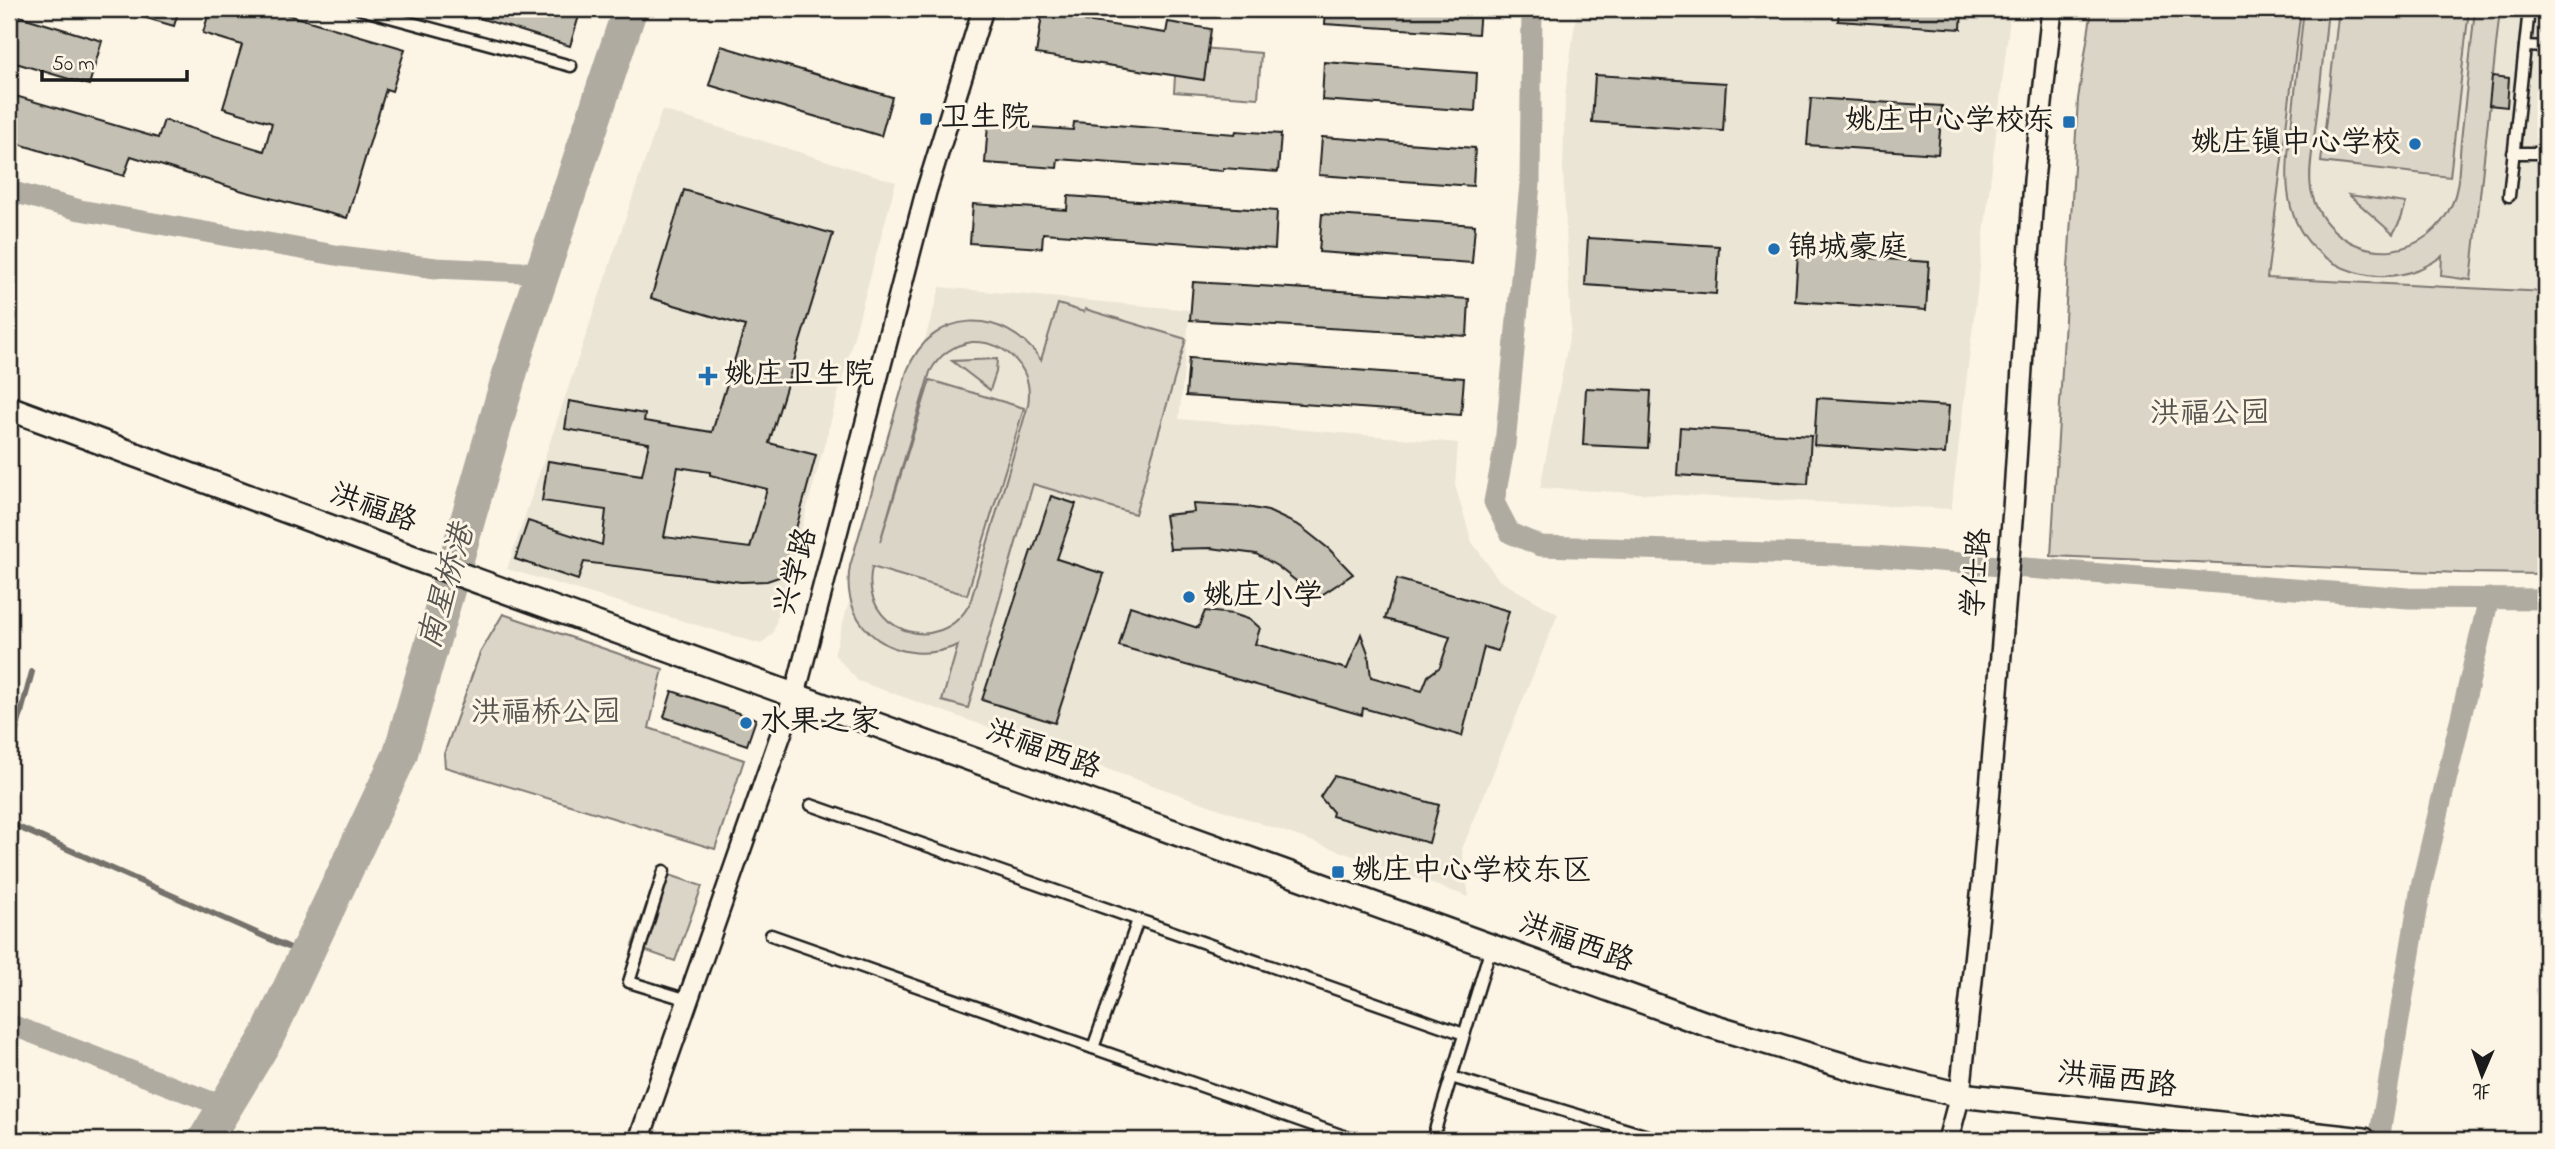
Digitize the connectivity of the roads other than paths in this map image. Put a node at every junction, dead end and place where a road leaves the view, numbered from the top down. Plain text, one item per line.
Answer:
1 (360, 9) edge
2 (983, 9) edge
3 (2052, 9) edge
4 (2529, 9) edge
5 (2525, 47) junction
6 (2546, 47) edge
7 (571, 66) dead end
8 (2513, 153) junction
9 (2546, 153) edge
10 (2509, 196) dead end
11 (9, 408) edge
12 (795, 694) junction
13 (811, 805) dead end
14 (664, 871) dead end
15 (1138, 920) junction
16 (771, 935) dead end
17 (1491, 946) junction
18 (688, 1000) junction
19 (1464, 1034) junction
20 (1093, 1048) junction
21 (1451, 1077) junction
22 (1959, 1095) junction
23 (639, 1140) edge
24 (1355, 1140) edge
25 (1432, 1140) edge
26 (1661, 1140) edge
27 (1948, 1140) edge
28 (2364, 1140) edge

1 - 7 lane
2 - 12 street, 兴学路
3 - 22 street, 学仕路
4 - 5 lane
5 - 6 lane
5 - 8 lane
8 - 9 lane
8 - 10 lane
11 - 12 street, 洪福路
12 - 17 street, 洪福西路
12 - 18 street, 兴学路
13 - 15 lane
14 - 18 lane
15 - 19 lane
15 - 20 lane
16 - 20 lane
17 - 19 lane
17 - 22 street, 洪福西路
18 - 23 street, 兴学路
19 - 21 lane
20 - 24 lane
21 - 25 lane
21 - 26 lane
22 - 27 street, 学仕路
22 - 28 street, 洪福西路

